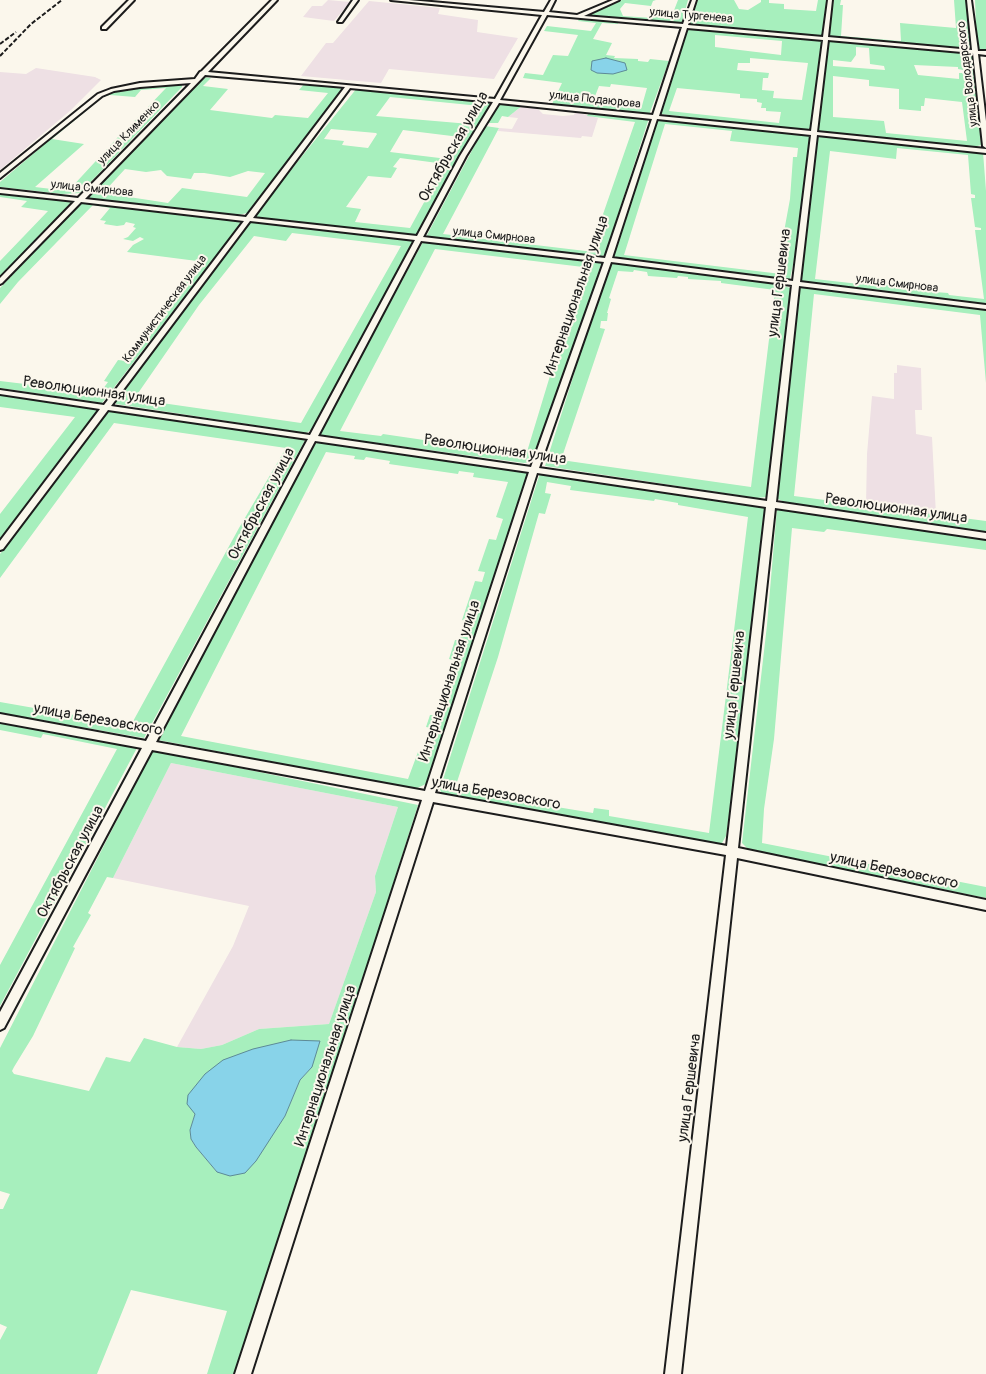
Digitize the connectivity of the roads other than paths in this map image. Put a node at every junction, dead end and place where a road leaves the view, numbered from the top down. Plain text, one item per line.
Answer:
1 (132, 0) edge
2 (275, 0) edge
3 (356, 0) edge
4 (393, 0) edge
5 (553, 0) edge
6 (617, 0) edge
7 (694, 0) edge
8 (830, 0) edge
9 (969, 0) edge
10 (412, 1) edge
11 (546, 14) junction
12 (578, 17) junction
13 (340, 20) dead end
14 (685, 26) junction
15 (104, 28) dead end
16 (825, 39) junction
17 (975, 52) junction
18 (986, 53) edge
19 (202, 74) junction
20 (195, 81) junction
21 (349, 86) junction
22 (498, 101) junction
23 (654, 117) junction
24 (814, 134) junction
25 (986, 146) edge
26 (986, 151) edge
27 (0, 176) edge
28 (0, 191) edge
29 (81, 199) junction
30 (248, 219) junction
31 (418, 239) junction
32 (608, 260) junction
33 (0, 282) edge
34 (796, 283) junction
35 (986, 307) edge
36 (0, 392) edge
37 (105, 407) junction
38 (313, 438) junction
39 (534, 470) junction
40 (771, 504) junction
41 (986, 536) edge
42 (0, 547) edge
43 (0, 718) edge
44 (149, 744) junction
45 (430, 797) junction
46 (733, 852) junction
47 (986, 905) edge
48 (0, 1024) edge
49 (243, 1374) edge
50 (673, 1374) edge

1 - 15 street
2 - 19 street, улица Клименко
3 - 13 street
4 - 10 street, улица Тургенева
5 - 11 street, Октябрьская улица
6 - 12 street
7 - 14 street, Интернациональная улица
8 - 16 street, улица Гершевича
9 - 17 street, улица Володарского
10 - 11 street, улица Тургенева
11 - 12 street, улица Тургенева
11 - 22 street, Октябрьская улица
12 - 14 street, улица Тургенева
14 - 16 street, улица Тургенева
14 - 23 street, Интернациональная улица
16 - 17 street, улица Тургенева
16 - 24 street, улица Гершевича
17 - 18 street, улица Тургенева
17 - 25 street, улица Володарского
19 - 20 street, улица Клименко
19 - 21 street, улица Подаюрова
20 - 27 street
20 - 29 street, улица Клименко
21 - 22 street, улица Подаюрова
21 - 30 street, Коммунистическая улица
22 - 23 street, улица Подаюрова
22 - 31 street, Октябрьская улица
23 - 24 street, улица Подаюрова
23 - 32 street, Интернациональная улица
24 - 26 street, улица Подаюрова
24 - 34 street, улица Гершевича
28 - 29 street, улица Смирнова
29 - 30 street, улица Смирнова
29 - 33 street, улица Клименко
30 - 31 street, улица Смирнова
30 - 37 street, Коммунистическая улица
31 - 32 street, улица Смирнова
31 - 38 street, Октябрьская улица
32 - 34 street, улица Смирнова
32 - 39 street, Интернациональная улица
34 - 35 street, улица Смирнова
34 - 40 street, улица Гершевича
36 - 37 street, Революционная улица
37 - 38 street, Революционная улица
37 - 42 street, Коммунистическая улица
38 - 39 street, Революционная улица
38 - 44 street, Октябрьская улица
39 - 40 street, Революционная улица
39 - 45 street, Интернациональная улица
40 - 41 street, Революционная улица
40 - 46 street, улица Гершевича
43 - 44 street, улица Березовского
44 - 45 street, улица Березовского
44 - 48 street, Октябрьская улица
45 - 46 street, улица Березовского
45 - 49 street, Интернациональная улица
46 - 47 street, улица Березовского
46 - 50 street, улица Гершевича

